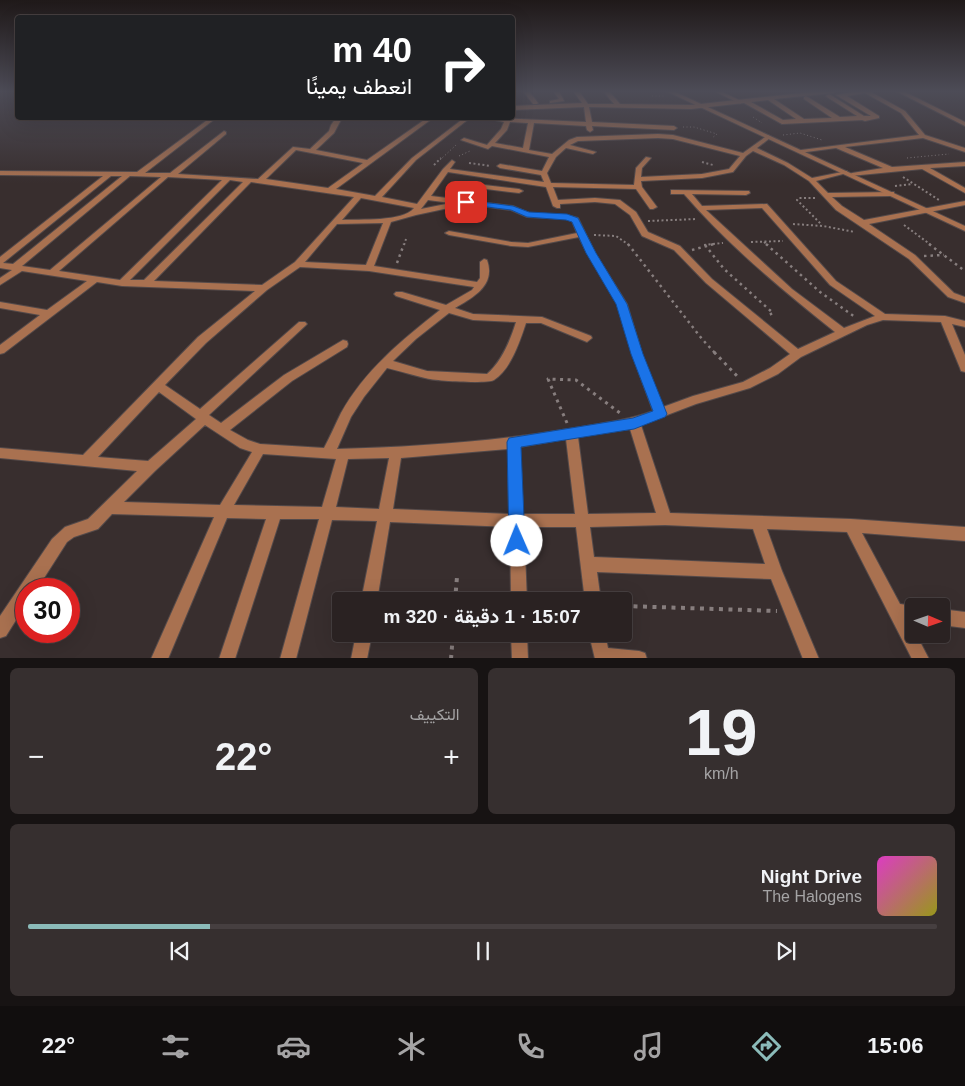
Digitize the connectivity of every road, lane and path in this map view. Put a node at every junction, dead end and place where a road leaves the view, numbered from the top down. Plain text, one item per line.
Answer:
1 (508, 121) edge
2 (209, 122) edge
3 (336, 122) edge
4 (425, 122) edge
5 (462, 122) edge
6 (524, 122) edge
7 (531, 122) junction
8 (670, 122) edge
9 (734, 122) edge
10 (796, 122) edge
11 (804, 122) joint
12 (809, 122) edge
13 (911, 122) edge
14 (590, 124) junction
15 (674, 128) junction
16 (451, 130) junction
17 (224, 133) dead end
18 (923, 136) junction
19 (673, 137) junction
20 (768, 137) junction
21 (591, 138) junction
22 (464, 140) junction
23 (491, 144) junction
24 (702, 144) junction
25 (480, 145) junction
26 (564, 146) junction
27 (837, 146) junction
28 (752, 148) junction
29 (965, 150) edge
30 (312, 151) junction
31 (526, 151) junction
32 (593, 152) dead end
33 (801, 152) junction
34 (956, 153) dead end
35 (744, 155) junction
36 (553, 156) junction
37 (648, 158) dead end
38 (903, 158) dead end
39 (414, 159) junction
40 (366, 162) junction
41 (452, 162) junction
42 (965, 164) edge
43 (434, 165) junction
44 (500, 166) joint
45 (923, 167) junction
46 (445, 170) junction
47 (892, 170) junction
48 (535, 172) junction
49 (0, 173) edge
50 (544, 173) junction
51 (110, 174) junction
52 (128, 174) junction
53 (849, 174) junction
54 (138, 175) junction
55 (168, 176) junction
56 (702, 176) junction
57 (227, 179) junction
58 (249, 180) junction
59 (810, 180) junction
60 (260, 181) junction
61 (526, 182) junction
62 (638, 183) junction
63 (914, 184) dead end
64 (470, 185) dead end
65 (550, 185) junction
66 (330, 190) junction
67 (965, 191) edge
68 (519, 192) junction
69 (674, 192) dead end
70 (687, 193) junction
71 (746, 193) dead end
72 (712, 194) junction
73 (891, 194) junction
74 (359, 195) junction
75 (828, 196) junction
76 (425, 197) junction
77 (377, 198) junction
78 (463, 202) junction
79 (556, 202) junction
80 (965, 203) edge
81 (652, 206) dead end
82 (948, 206) junction
83 (513, 208) junction
84 (698, 208) junction
85 (416, 210) junction
86 (924, 210) junction
87 (560, 216) junction
88 (893, 216) junction
89 (709, 218) junction
90 (663, 220) dead end
91 (388, 221) junction
92 (335, 222) junction
93 (863, 223) junction
94 (780, 224) junction
95 (823, 226) junction
96 (965, 229) edge
97 (449, 233) dead end
98 (879, 233) junction
99 (582, 234) junction
100 (406, 239) dead end
101 (795, 241) junction
102 (705, 245) dead end
103 (945, 255) junction
104 (912, 256) junction
105 (484, 262) dead end
106 (0, 263) edge
107 (298, 264) junction
108 (16, 268) junction
109 (369, 268) junction
110 (965, 270) edge
111 (394, 271) junction
112 (51, 274) junction
113 (94, 280) junction
114 (0, 282) edge
115 (122, 282) junction
116 (146, 284) junction
117 (481, 285) junction
118 (264, 288) junction
119 (400, 294) dead end
120 (965, 300) edge
121 (0, 305) edge
122 (447, 309) junction
123 (49, 314) junction
124 (883, 317) junction
125 (522, 318) junction
126 (945, 319) junction
127 (755, 321) junction
128 (864, 323) junction
129 (302, 324) dead end
130 (965, 324) edge
131 (843, 333) junction
132 (588, 338) dead end
133 (343, 344) dead end
134 (1, 347) edge
135 (797, 354) junction
136 (385, 363) junction
137 (965, 368) edge
138 (746, 385) junction
139 (158, 386) junction
140 (660, 414) junction
141 (202, 418) junction
142 (634, 423) junction
143 (221, 430) junction
144 (572, 434) junction
145 (514, 442) junction
146 (260, 448) junction
147 (0, 453) edge
148 (396, 453) junction
149 (328, 454) junction
150 (344, 455) junction
151 (87, 460) junction
152 (150, 467) junction
153 (108, 508) junction
154 (223, 512) junction
155 (328, 513) junction
156 (275, 514) junction
157 (384, 517) junction
158 (665, 519) junction
159 (517, 521) junction
160 (582, 522) junction
161 (758, 523) junction
162 (851, 526) junction
163 (965, 534) edge
164 (588, 564) junction
165 (775, 572) junction
166 (457, 577) dead end
167 (35, 578) edge
168 (371, 592) edge
169 (456, 592) edge
170 (518, 592) edge
171 (592, 592) edge
172 (632, 606) edge
173 (15, 608) edge
174 (791, 612) junction
175 (897, 612) junction
176 (905, 613) edge
177 (950, 618) edge
178 (965, 620) edge
179 (0, 630) edge
180 (362, 642) edge
181 (452, 642) edge
182 (519, 642) edge
183 (599, 642) edge
184 (159, 658) edge
185 (226, 658) edge
186 (288, 658) edge
187 (359, 658) edge
188 (451, 658) edge
189 (520, 658) edge
190 (639, 658) edge
191 (811, 658) edge
192 (921, 658) edge

1 - 23 street
2 - 54 street
3 - 30 street
4 - 40 street
5 - 16 street
6 - 7 street
7 - 14 street
7 - 31 street
8 - 15 street
9 - 20 street
10 - 11 street
11 - 12 street
13 - 18 street
14 - 15 street
14 - 21 street
15 - 19 street
15 - 24 path
16 - 22 street
16 - 39 street
17 - 55 street
18 - 27 street
18 - 29 street
19 - 21 street
19 - 24 street
20 - 27 path
20 - 28 street
20 - 33 street
21 - 26 street
22 - 25 street
22 - 43 path
23 - 25 street
23 - 31 street
24 - 35 street
25 - 41 path
26 - 32 street
26 - 36 street
27 - 33 street
27 - 47 street
28 - 35 street
28 - 59 street
30 - 40 street
30 - 60 street
31 - 36 street
33 - 53 street
34 - 38 path
35 - 56 street
36 - 50 street
37 - 62 street
39 - 43 path
39 - 77 street
40 - 66 street
41 - 44 path
41 - 46 street
42 - 45 street
43 - 46 path
44 - 48 street
45 - 47 street
45 - 67 street
46 - 61 street
46 - 76 street
47 - 53 street
48 - 50 street
48 - 61 street
49 - 51 street
50 - 65 street
51 - 52 street
51 - 106 street
52 - 54 street
52 - 108 street
53 - 59 street
53 - 73 street
54 - 55 street
55 - 57 street
55 - 112 street
56 - 62 street
56 - 72 street
57 - 58 street
57 - 115 street
58 - 60 street
58 - 116 street
59 - 75 street
60 - 66 street
61 - 65 street
61 - 68 street
62 - 65 street
62 - 81 street
63 - 82 path
64 - 68 street
65 - 79 street
66 - 74 street
68 - 83 street
69 - 70 street
70 - 72 street
70 - 84 street
71 - 72 street
73 - 75 street
73 - 86 street
74 - 77 street
74 - 92 street
75 - 93 street
75 - 95 path
76 - 78 street
76 - 85 street
77 - 85 street
78 - 83 street
78 - 85 street
79 - 87 street
79 - 127 street
80 - 82 street
82 - 86 street
83 - 87 street
84 - 89 street
84 - 94 street
85 - 91 street
86 - 88 street
86 - 96 street
87 - 99 street
88 - 93 street
88 - 103 path
89 - 90 path
89 - 131 street
91 - 92 street
91 - 109 street
92 - 107 street
93 - 98 street
94 - 95 path
94 - 101 street
95 - 98 path
97 - 99 street
98 - 104 street
99 - 138 path
99 - 140 street
100 - 111 path
101 - 124 street
101 - 128 path
102 - 127 path
103 - 104 path
103 - 110 path
104 - 120 street
105 - 117 street
106 - 108 street
107 - 109 street
107 - 118 street
108 - 112 street
108 - 114 street
109 - 111 street
111 - 117 street
112 - 113 street
113 - 115 street
113 - 123 street
115 - 116 street
116 - 118 street
117 - 122 street
118 - 139 street
119 - 122 street
121 - 123 street
122 - 125 street
122 - 136 street
123 - 134 street
124 - 126 street
124 - 128 street
125 - 132 street
125 - 136 street
126 - 130 street
126 - 137 street
127 - 135 street
128 - 131 street
129 - 141 street
131 - 135 street
133 - 143 street
135 - 138 street
136 - 149 street
138 - 140 street
139 - 141 street
139 - 151 street
140 - 142 street
141 - 143 street
141 - 152 street
142 - 144 street
142 - 144 path
142 - 158 street
143 - 146 street
144 - 145 street
144 - 160 street
145 - 148 street
145 - 159 street
146 - 149 street
146 - 154 street
147 - 151 street
148 - 150 street
148 - 157 street
149 - 150 street
150 - 155 street
151 - 152 street
152 - 153 street
153 - 154 street
153 - 167 street
154 - 156 street
154 - 184 street
155 - 156 street
155 - 157 street
155 - 186 street
156 - 185 street
157 - 159 street
157 - 168 street
158 - 160 street
158 - 161 street
159 - 160 street
159 - 170 street
160 - 164 street
161 - 162 street
161 - 165 street
162 - 163 street
162 - 175 street
164 - 165 street
164 - 171 street
165 - 174 street
166 - 169 path
172 - 174 path
173 - 179 street
174 - 191 street
175 - 176 street
175 - 192 street
177 - 178 street
180 - 187 street
181 - 188 path
182 - 189 street
183 - 190 street

